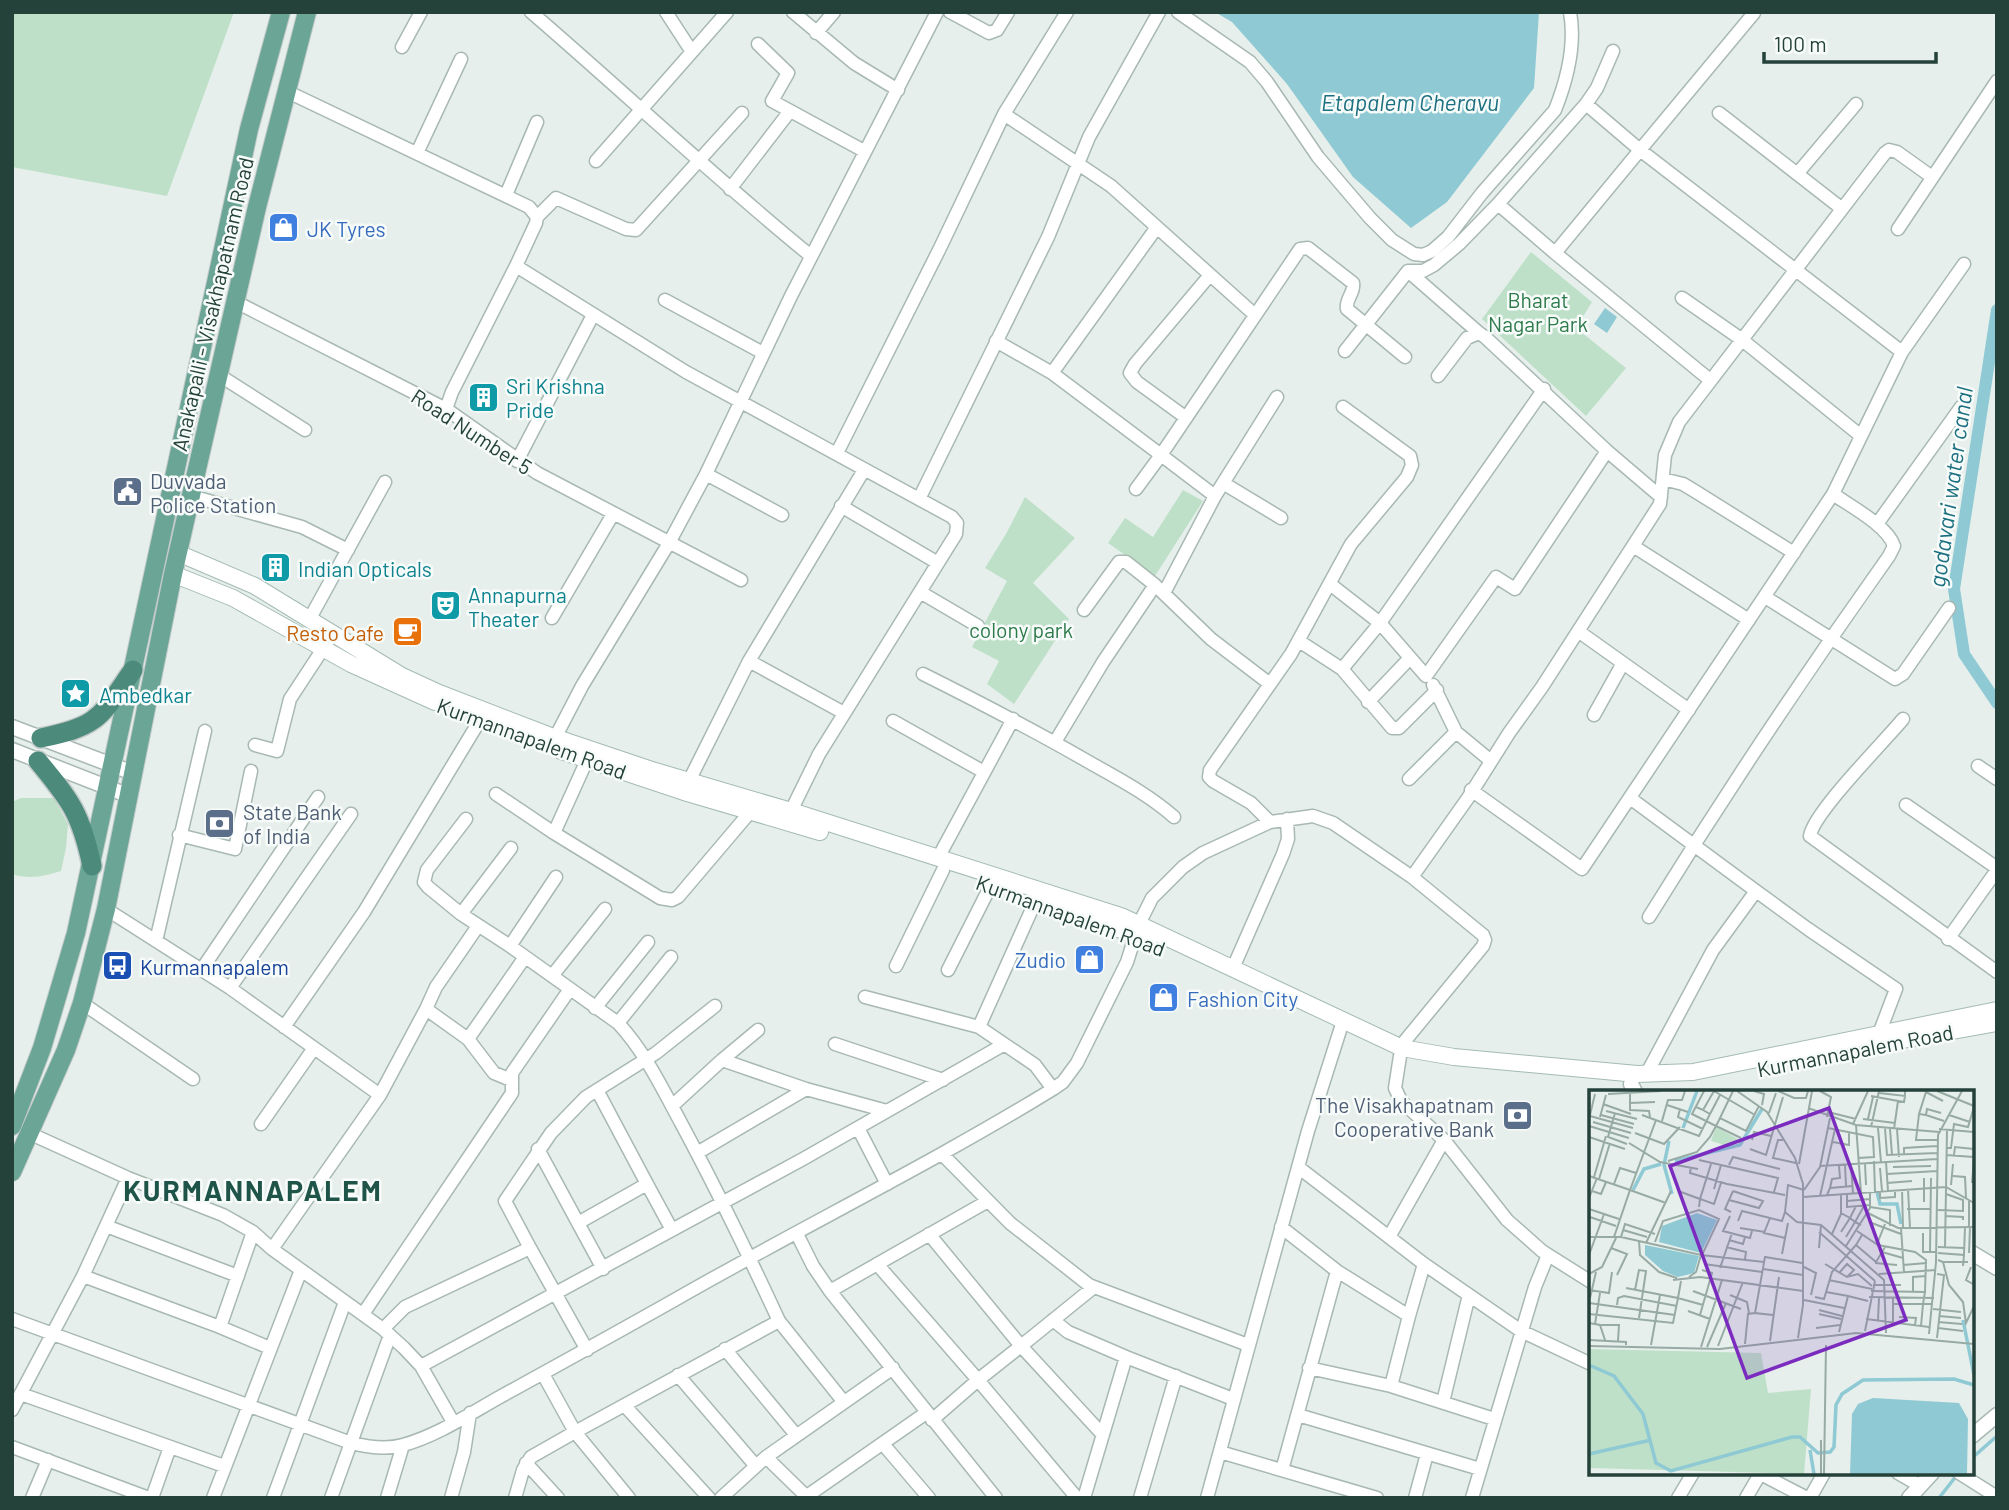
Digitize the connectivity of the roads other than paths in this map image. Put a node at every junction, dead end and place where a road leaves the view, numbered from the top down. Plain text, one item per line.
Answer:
1 (281, 12) edge
2 (307, 12) edge
3 (421, 12) edge
4 (531, 12) edge
5 (666, 12) edge
6 (727, 12) edge
7 (793, 12) edge
8 (834, 12) edge
9 (937, 12) edge
10 (950, 12) edge
11 (1008, 12) edge
12 (1067, 12) edge
13 (1158, 12) edge
14 (1178, 12) edge
15 (1570, 12) edge
16 (1754, 13) edge
17 (816, 33) junction
18 (758, 44) dead end
19 (402, 47) dead end
20 (1614, 51) dead end
21 (692, 52) junction
22 (461, 59) dead end
23 (1997, 81) edge
24 (898, 90) junction
25 (286, 91) junction
26 (1586, 104) junction
27 (1856, 104) dead end
28 (642, 108) junction
29 (790, 111) junction
30 (742, 113) dead end
31 (1719, 113) dead end
32 (1004, 114) junction
33 (537, 122) dead end
34 (1640, 150) junction
35 (864, 151) junction
36 (416, 153) junction
37 (596, 161) dead end
38 (700, 162) junction
39 (1077, 163) junction
40 (1797, 174) junction
41 (1932, 177) junction
42 (730, 189) junction
43 (506, 195) junction
44 (234, 201) junction
45 (1498, 204) junction
46 (257, 207) junction
47 (1841, 208) junction
48 (537, 217) junction
49 (1157, 227) junction
50 (1898, 229) dead end
51 (1555, 253) junction
52 (811, 256) junction
53 (1964, 264) dead end
54 (516, 266) junction
55 (1793, 270) junction
56 (1408, 271) junction
57 (1210, 275) junction
58 (1682, 298) dead end
59 (665, 300) dead end
60 (236, 302) junction
61 (1255, 314) junction
62 (593, 315) junction
63 (1365, 324) junction
64 (1479, 333) junction
65 (1741, 340) junction
66 (996, 341) junction
67 (1345, 351) dead end
68 (1902, 352) junction
69 (763, 353) junction
70 (1405, 357) dead end
71 (1052, 373) junction
72 (219, 375) junction
73 (1438, 376) dead end
74 (1710, 380) junction
75 (1544, 389) junction
76 (1277, 397) dead end
77 (741, 401) junction
78 (1343, 407) dead end
79 (1961, 407) dead end
80 (446, 410) junction
81 (1185, 417) junction
82 (305, 430) dead end
83 (1861, 436) junction
84 (1607, 451) junction
85 (837, 453) junction
86 (1161, 455) junction
87 (517, 461) junction
88 (864, 470) junction
89 (706, 474) junction
90 (1663, 479) junction
91 (386, 482) dead end
92 (1223, 483) junction
93 (1136, 489) dead end
94 (1833, 494) junction
95 (191, 496) junction
96 (1215, 496) junction
97 (1661, 497) junction
98 (919, 499) junction
99 (841, 506) junction
100 (613, 514) junction
101 (782, 515) dead end
102 (1281, 518) dead end
103 (1877, 524) junction
104 (669, 543) junction
105 (1633, 546) junction
106 (348, 550) junction
107 (178, 553) junction
108 (1794, 553) junction
109 (938, 563) junction
110 (173, 574) junction
111 (741, 580) dead end
112 (1330, 584) junction
113 (1160, 589) junction
114 (920, 592) junction
115 (1765, 597) junction
116 (1948, 608) dead end
117 (1084, 610) dead end
118 (552, 618) dead end
119 (309, 620) junction
120 (1749, 620) junction
121 (1380, 623) junction
122 (978, 626) dead end
123 (1578, 631) junction
124 (1830, 639) junction
125 (1299, 641) junction
126 (327, 642) junction
127 (1410, 658) junction
128 (749, 660) junction
129 (1623, 663) junction
130 (1342, 669) junction
131 (133, 670) junction
132 (923, 674) dead end
133 (1426, 676) junction
134 (1270, 684) junction
135 (1437, 690) junction
136 (1368, 702) junction
137 (1689, 709) junction
138 (844, 713) junction
139 (1594, 715) dead end
140 (1013, 719) junction
141 (1903, 719) dead end
142 (480, 720) junction
143 (893, 721) dead end
144 (12, 727) edge
145 (205, 731) dead end
146 (1456, 732) junction
147 (41, 738) junction
148 (555, 738) junction
149 (1055, 742) junction
150 (255, 745) dead end
151 (12, 750) edge
152 (587, 760) junction
153 (38, 761) junction
154 (1491, 761) junction
155 (114, 766) junction
156 (1978, 766) dead end
157 (251, 771) dead end
158 (133, 772) junction
159 (984, 772) junction
160 (1409, 779) dead end
161 (1997, 779) edge
162 (689, 781) junction
163 (108, 788) junction
164 (1471, 790) junction
165 (496, 793) dead end
166 (127, 795) junction
167 (318, 797) dead end
168 (1630, 797) junction
169 (1906, 805) dead end
170 (751, 811) junction
171 (791, 811) junction
172 (351, 814) dead end
173 (1174, 817) dead end
174 (466, 819) dead end
175 (1287, 820) junction
176 (1270, 822) junction
177 (554, 833) junction
178 (180, 835) junction
179 (1694, 843) junction
180 (511, 848) dead end
181 (940, 864) junction
182 (92, 866) junction
183 (1997, 869) edge
184 (556, 877) dead end
185 (1412, 877) junction
186 (991, 885) junction
187 (1993, 885) edge
188 (1756, 891) junction
189 (1036, 900) junction
190 (106, 908) junction
191 (605, 909) dead end
192 (461, 914) junction
193 (1648, 917) dead end
194 (478, 926) junction
195 (1137, 929) junction
196 (1948, 939) junction
197 (156, 941) junction
198 (648, 942) dead end
199 (510, 946) junction
200 (525, 957) junction
201 (671, 957) dead end
202 (896, 965) dead end
203 (1233, 968) junction
204 (202, 970) junction
205 (948, 970) dead end
206 (1997, 972) edge
207 (552, 976) junction
208 (230, 988) junction
209 (570, 989) junction
210 (865, 997) dead end
211 (82, 1003) junction
212 (716, 1006) dead end
213 (595, 1008) junction
214 (426, 1009) junction
215 (1997, 1010) edge
216 (618, 1023) junction
217 (1997, 1023) edge
218 (1340, 1025) junction
219 (284, 1027) junction
220 (979, 1027) junction
221 (758, 1030) dead end
222 (1879, 1034) junction
223 (468, 1039) junction
224 (835, 1044) dead end
225 (1003, 1045) junction
226 (314, 1048) junction
227 (1401, 1052) junction
228 (646, 1058) junction
229 (722, 1060) junction
230 (1647, 1073) junction
231 (194, 1079) dead end
232 (511, 1080) junction
233 (943, 1080) junction
234 (1633, 1088) edge
235 (806, 1089) junction
236 (597, 1090) junction
237 (1053, 1090) junction
238 (380, 1095) junction
239 (672, 1106) junction
240 (887, 1111) junction
241 (261, 1124) dead end
242 (12, 1126) edge
243 (858, 1128) junction
244 (31, 1134) junction
245 (1444, 1140) junction
246 (538, 1149) junction
247 (697, 1153) junction
248 (942, 1154) junction
249 (1297, 1167) junction
250 (12, 1172) edge
251 (128, 1178) junction
252 (647, 1184) junction
253 (887, 1184) junction
254 (988, 1201) junction
255 (722, 1202) junction
256 (578, 1223) junction
257 (106, 1226) junction
258 (1281, 1227) junction
259 (672, 1230) junction
260 (253, 1232) junction
261 (797, 1234) junction
262 (929, 1234) junction
263 (1389, 1237) junction
264 (530, 1248) junction
265 (272, 1249) junction
266 (1974, 1254) edge
267 (1548, 1255) junction
268 (749, 1257) junction
269 (877, 1264) junction
270 (1424, 1264) junction
271 (1997, 1268) edge
272 (603, 1269) junction
273 (301, 1270) junction
274 (1337, 1271) junction
275 (83, 1276) junction
276 (238, 1276) junction
277 (1589, 1281) edge
278 (1094, 1287) junction
279 (830, 1291) junction
280 (556, 1293) junction
281 (1469, 1295) junction
282 (345, 1302) junction
283 (363, 1314) junction
284 (1409, 1316) junction
285 (12, 1319) edge
286 (1053, 1320) junction
287 (779, 1321) junction
288 (220, 1327) junction
289 (1521, 1331) junction
290 (387, 1332) junction
291 (54, 1333) junction
292 (1248, 1345) junction
293 (1021, 1346) junction
294 (270, 1348) junction
295 (725, 1349) junction
296 (587, 1350) junction
297 (1126, 1357) junction
298 (1589, 1363) edge
299 (421, 1366) junction
300 (893, 1368) junction
301 (1309, 1368) junction
302 (543, 1374) junction
303 (678, 1375) junction
304 (1176, 1376) junction
305 (978, 1380) junction
306 (1391, 1386) junction
307 (21, 1394) junction
308 (1233, 1399) junction
309 (844, 1401) junction
310 (1443, 1402) junction
311 (247, 1405) junction
312 (625, 1406) junction
313 (12, 1410) edge
314 (470, 1413) junction
315 (1298, 1415) junction
316 (1997, 1415) edge
317 (929, 1417) junction
318 (1494, 1419) junction
319 (453, 1422) junction
320 (301, 1425) junction
321 (575, 1432) junction
322 (1974, 1434) edge
323 (796, 1435) junction
324 (1103, 1435) junction
325 (351, 1443) junction
326 (883, 1444) junction
327 (403, 1445) junction
328 (12, 1447) edge
329 (170, 1447) junction
330 (1220, 1452) junction
331 (1427, 1454) junction
332 (48, 1460) junction
333 (760, 1461) junction
334 (526, 1463) junction
335 (224, 1466) junction
336 (1480, 1469) junction
337 (1282, 1470) junction
338 (1692, 1475) edge
339 (1759, 1475) edge
340 (1762, 1475) edge
341 (1823, 1475) edge
342 (1902, 1475) edge
343 (1929, 1475) edge
344 (1961, 1475) edge
345 (1919, 1485) junction
346 (1978, 1486) junction
347 (723, 1497) edge
348 (808, 1497) edge
349 (1997, 1497) edge
350 (32, 1498) edge
351 (150, 1498) edge
352 (213, 1498) edge
353 (273, 1498) edge
354 (331, 1498) edge
355 (387, 1498) edge
356 (452, 1498) edge
357 (515, 1498) edge
358 (558, 1498) edge
359 (629, 1498) edge
360 (709, 1498) edge
361 (929, 1498) edge
362 (996, 1498) edge
363 (1077, 1498) edge
364 (1084, 1498) edge
365 (1140, 1498) edge
366 (1207, 1498) edge
367 (1377, 1498) edge
368 (1415, 1498) edge
369 (1472, 1498) edge
370 (1678, 1498) edge
371 (1746, 1498) edge
372 (1809, 1498) edge
373 (1909, 1498) edge
374 (1971, 1498) edge

1 - 44 main road, Anakapalli - Visakhapatnam Road
2 - 25 main road, Anakapalli - Visakhapatnam Road
3 - 19 street
4 - 28 street
5 - 21 street
6 - 21 street
7 - 17 street
8 - 17 street
9 - 24 street
10 - 11 street
12 - 32 street
13 - 39 street
14 - 15 street
16 - 34 street
17 - 24 street
18 - 29 street
20 - 26 street
21 - 28 street
22 - 36 street
23 - 41 street
24 - 35 street
25 - 36 street
25 - 46 main road, Anakapalli - Visakhapatnam Road
26 - 34 street
26 - 45 street
27 - 40 street
28 - 37 street
28 - 38 street
29 - 35 street
29 - 42 street
30 - 38 street
31 - 40 street
32 - 39 street
32 - 85 street
33 - 43 street
34 - 51 street
34 - 55 street
35 - 52 street
36 - 43 street
38 - 42 street
38 - 48 street
39 - 49 street
39 - 66 street
40 - 47 street
41 - 47 street
41 - 50 street
42 - 52 street
43 - 48 street
44 - 46 main road
44 - 131 main road, Anakapalli - Visakhapatnam Road
45 - 51 street
45 - 56 street
46 - 60 main road, Anakapalli - Visakhapatnam Road
47 - 55 street
48 - 54 street
49 - 57 street
49 - 71 street
51 - 74 street
52 - 69 street
53 - 68 street
54 - 62 street
54 - 80 street
55 - 65 street
55 - 68 street
56 - 63 street
56 - 64 street
57 - 61 street
57 - 81 street
58 - 65 street
59 - 69 street
60 - 72 main road, Anakapalli - Visakhapatnam Road
60 - 80 street, Road Number 5
61 - 63 street
61 - 81 street
62 - 77 street
62 - 87 street
63 - 67 street
63 - 70 street
64 - 73 street
64 - 75 street
65 - 74 street
65 - 83 street
66 - 71 street
66 - 98 street
68 - 83 street
69 - 77 street
71 - 86 street
72 - 82 street
72 - 95 main road, Anakapalli - Visakhapatnam Road
74 - 90 street
75 - 84 street
75 - 121 street
76 - 92 street
77 - 85 street
77 - 89 street
78 - 112 street
79 - 103 street
80 - 87 street, Road Number 5
81 - 86 street
83 - 94 street
84 - 97 street
84 - 133 street
85 - 88 street
86 - 93 street
86 - 96 street
87 - 100 street, Road Number 5
88 - 98 street
88 - 99 street
89 - 101 street
89 - 104 street
90 - 97 street
90 - 108 street
91 - 106 street
92 - 96 street
92 - 102 street
94 - 103 street
94 - 108 street
95 - 106 street
95 - 107 main road, Anakapalli - Visakhapatnam Road
96 - 113 street
97 - 105 street
98 - 109 street
99 - 109 street
99 - 128 street
100 - 104 street, Road Number 5
100 - 118 street
103 - 124 street
104 - 111 street, Road Number 5
104 - 148 street
105 - 120 street
105 - 123 street
106 - 119 street
107 - 110 main road, Anakapalli - Visakhapatnam Road
107 - 119 main road
108 - 115 street
109 - 114 street
110 - 126 main road, Kurmannapalem Road
110 - 158 main road, Anakapalli - Visakhapatnam Road
112 - 121 street
112 - 125 street
113 - 117 street
113 - 134 street
113 - 149 street
114 - 122 street
114 - 138 street
115 - 120 street
115 - 124 street
116 - 124 street
119 - 126 main road
120 - 137 street
121 - 127 street
121 - 130 street
123 - 129 street
123 - 154 street
124 - 179 street
125 - 130 street
125 - 134 street
126 - 142 main road, Kurmannapalem Road
126 - 148 main road
126 - 150 street
127 - 133 street
127 - 136 street
128 - 138 street
128 - 162 street
129 - 137 street
129 - 139 street
130 - 136 street
131 - 147 highway
131 - 155 main road, Anakapalli - Visakhapatnam Road
132 - 140 street
133 - 135 street
134 - 176 street
135 - 136 street
135 - 146 street
137 - 168 street
138 - 171 street
140 - 149 street
140 - 159 street
141 - 196 street
142 - 152 main road, Kurmannapalem Road
142 - 219 street
143 - 159 street
144 - 147 street
145 - 178 street
146 - 154 street
146 - 160 street
147 - 155 street
148 - 162 main road
149 - 173 street
151 - 153 street
152 - 170 main road, Kurmannapalem Road
152 - 177 street
153 - 163 street
153 - 182 highway
154 - 164 street
155 - 158 street
155 - 163 main road, Anakapalli - Visakhapatnam Road
156 - 161 street
157 - 178 street
158 - 166 main road, Anakapalli - Visakhapatnam Road
159 - 181 street
162 - 171 main road
163 - 166 street
163 - 182 main road, Anakapalli - Visakhapatnam Road
164 - 168 street
164 - 185 street
165 - 177 street
166 - 190 main road, Anakapalli - Visakhapatnam Road
167 - 204 street
168 - 179 street
169 - 183 street
170 - 177 street
170 - 181 main road, Kurmannapalem Road
171 - 181 main road
172 - 208 street
174 - 192 street
175 - 176 street
175 - 185 street
175 - 203 street
176 - 195 street
178 - 197 street
179 - 188 street
179 - 193 street
180 - 192 street
181 - 186 main road, Kurmannapalem Road
181 - 195 main road
181 - 202 street
182 - 242 main road, Anakapalli - Visakhapatnam Road
183 - 187 street
184 - 199 street
185 - 227 street
186 - 189 main road, Kurmannapalem Road
186 - 205 street
187 - 196 street
188 - 222 street
188 - 230 street
189 - 195 main road, Kurmannapalem Road
189 - 220 street
190 - 197 street
190 - 211 main road, Anakapalli - Visakhapatnam Road
191 - 207 street
192 - 194 street
194 - 199 street
194 - 214 street
195 - 203 main road
195 - 218 main road, Kurmannapalem Road
195 - 237 street
196 - 206 street
197 - 204 street
198 - 213 street
199 - 200 street
200 - 207 street
200 - 223 street
201 - 216 street
203 - 218 main road
204 - 208 street
207 - 209 street
208 - 219 street
209 - 213 street
209 - 232 street
210 - 220 street
211 - 231 street
211 - 244 main road, Anakapalli - Visakhapatnam Road
212 - 228 street
213 - 216 street
214 - 223 street
214 - 238 street
215 - 222 main road
216 - 228 street
217 - 234 main road, Kurmannapalem Road
218 - 227 main road, Kurmannapalem Road
218 - 249 street
219 - 226 street
220 - 225 street
221 - 229 street
222 - 230 main road
223 - 232 street
224 - 233 street
225 - 233 street
225 - 237 street
226 - 238 street
226 - 241 street
227 - 230 main road
227 - 234 main road, Kurmannapalem Road
227 - 245 street
228 - 236 street
228 - 239 street
229 - 235 street
229 - 239 street
232 - 283 street
233 - 240 street
235 - 240 street
235 - 247 street
236 - 246 street
236 - 252 street
237 - 248 street
238 - 265 street
239 - 247 street
240 - 243 street
243 - 253 street
243 - 255 street
244 - 250 main road, Anakapalli - Visakhapatnam Road
244 - 251 street
245 - 263 street
245 - 267 street
246 - 256 street
246 - 264 street
247 - 255 street
248 - 253 street
248 - 254 street
249 - 258 street
249 - 263 street
251 - 257 street
251 - 260 street
252 - 256 street
252 - 259 street
253 - 261 street
254 - 262 street
254 - 278 street
255 - 259 street
255 - 268 street
256 - 272 street
257 - 275 street
257 - 276 street
258 - 274 street
258 - 292 street
259 - 272 street
260 - 265 street
260 - 276 street
261 - 268 street
261 - 279 street
262 - 269 street
262 - 293 street
263 - 270 street
264 - 280 street
264 - 290 street
265 - 273 street
266 - 271 street
267 - 277 street
267 - 289 street
268 - 287 street
268 - 296 street
269 - 279 street
269 - 305 street
270 - 281 street
270 - 284 street
272 - 280 street
273 - 282 street
273 - 294 street
274 - 284 street
274 - 301 street
275 - 288 street
275 - 291 street
276 - 288 street
278 - 286 street
278 - 292 street
279 - 300 street
280 - 296 street
280 - 299 street
281 - 289 street
281 - 310 street
282 - 283 street
282 - 320 street
283 - 290 street
284 - 306 street
285 - 291 street
286 - 293 street
286 - 297 street
287 - 295 street
287 - 309 street
288 - 294 street
289 - 298 street
289 - 318 street
290 - 299 street
290 - 325 street
291 - 307 street
291 - 311 street
292 - 308 street
293 - 305 street
293 - 324 street
294 - 311 street
295 - 303 street
295 - 323 street
296 - 302 street
297 - 304 street
297 - 324 street
299 - 319 street
300 - 309 street
300 - 317 street
301 - 306 street
301 - 315 street
302 - 314 street
302 - 321 street
303 - 312 street
303 - 333 street
304 - 308 street
304 - 365 street
305 - 317 street
305 - 363 street
306 - 310 street
307 - 313 street
307 - 329 street
308 - 330 street
309 - 323 street
310 - 318 street
311 - 320 street
311 - 335 street
312 - 321 street
312 - 360 street
314 - 319 street
314 - 356 street
315 - 331 street
315 - 337 street
316 - 322 street
317 - 326 street
317 - 362 street
318 - 336 street
319 - 327 street
320 - 325 street
320 - 353 street
321 - 334 street
321 - 359 street
323 - 333 street
324 - 364 street
325 - 327 street
325 - 354 street
326 - 348 street
326 - 361 street
327 - 355 street
328 - 332 street
329 - 335 street
329 - 351 street
330 - 337 street
330 - 366 street
331 - 336 street
331 - 368 street
332 - 350 street
332 - 351 street
333 - 347 street
333 - 348 street
334 - 357 street
334 - 358 street
335 - 352 street
336 - 369 street
337 - 367 street
338 - 370 street
339 - 371 street
340 - 372 street
341 - 372 street
342 - 345 street
343 - 345 street
344 - 346 street
345 - 373 street
346 - 349 street
346 - 374 street

